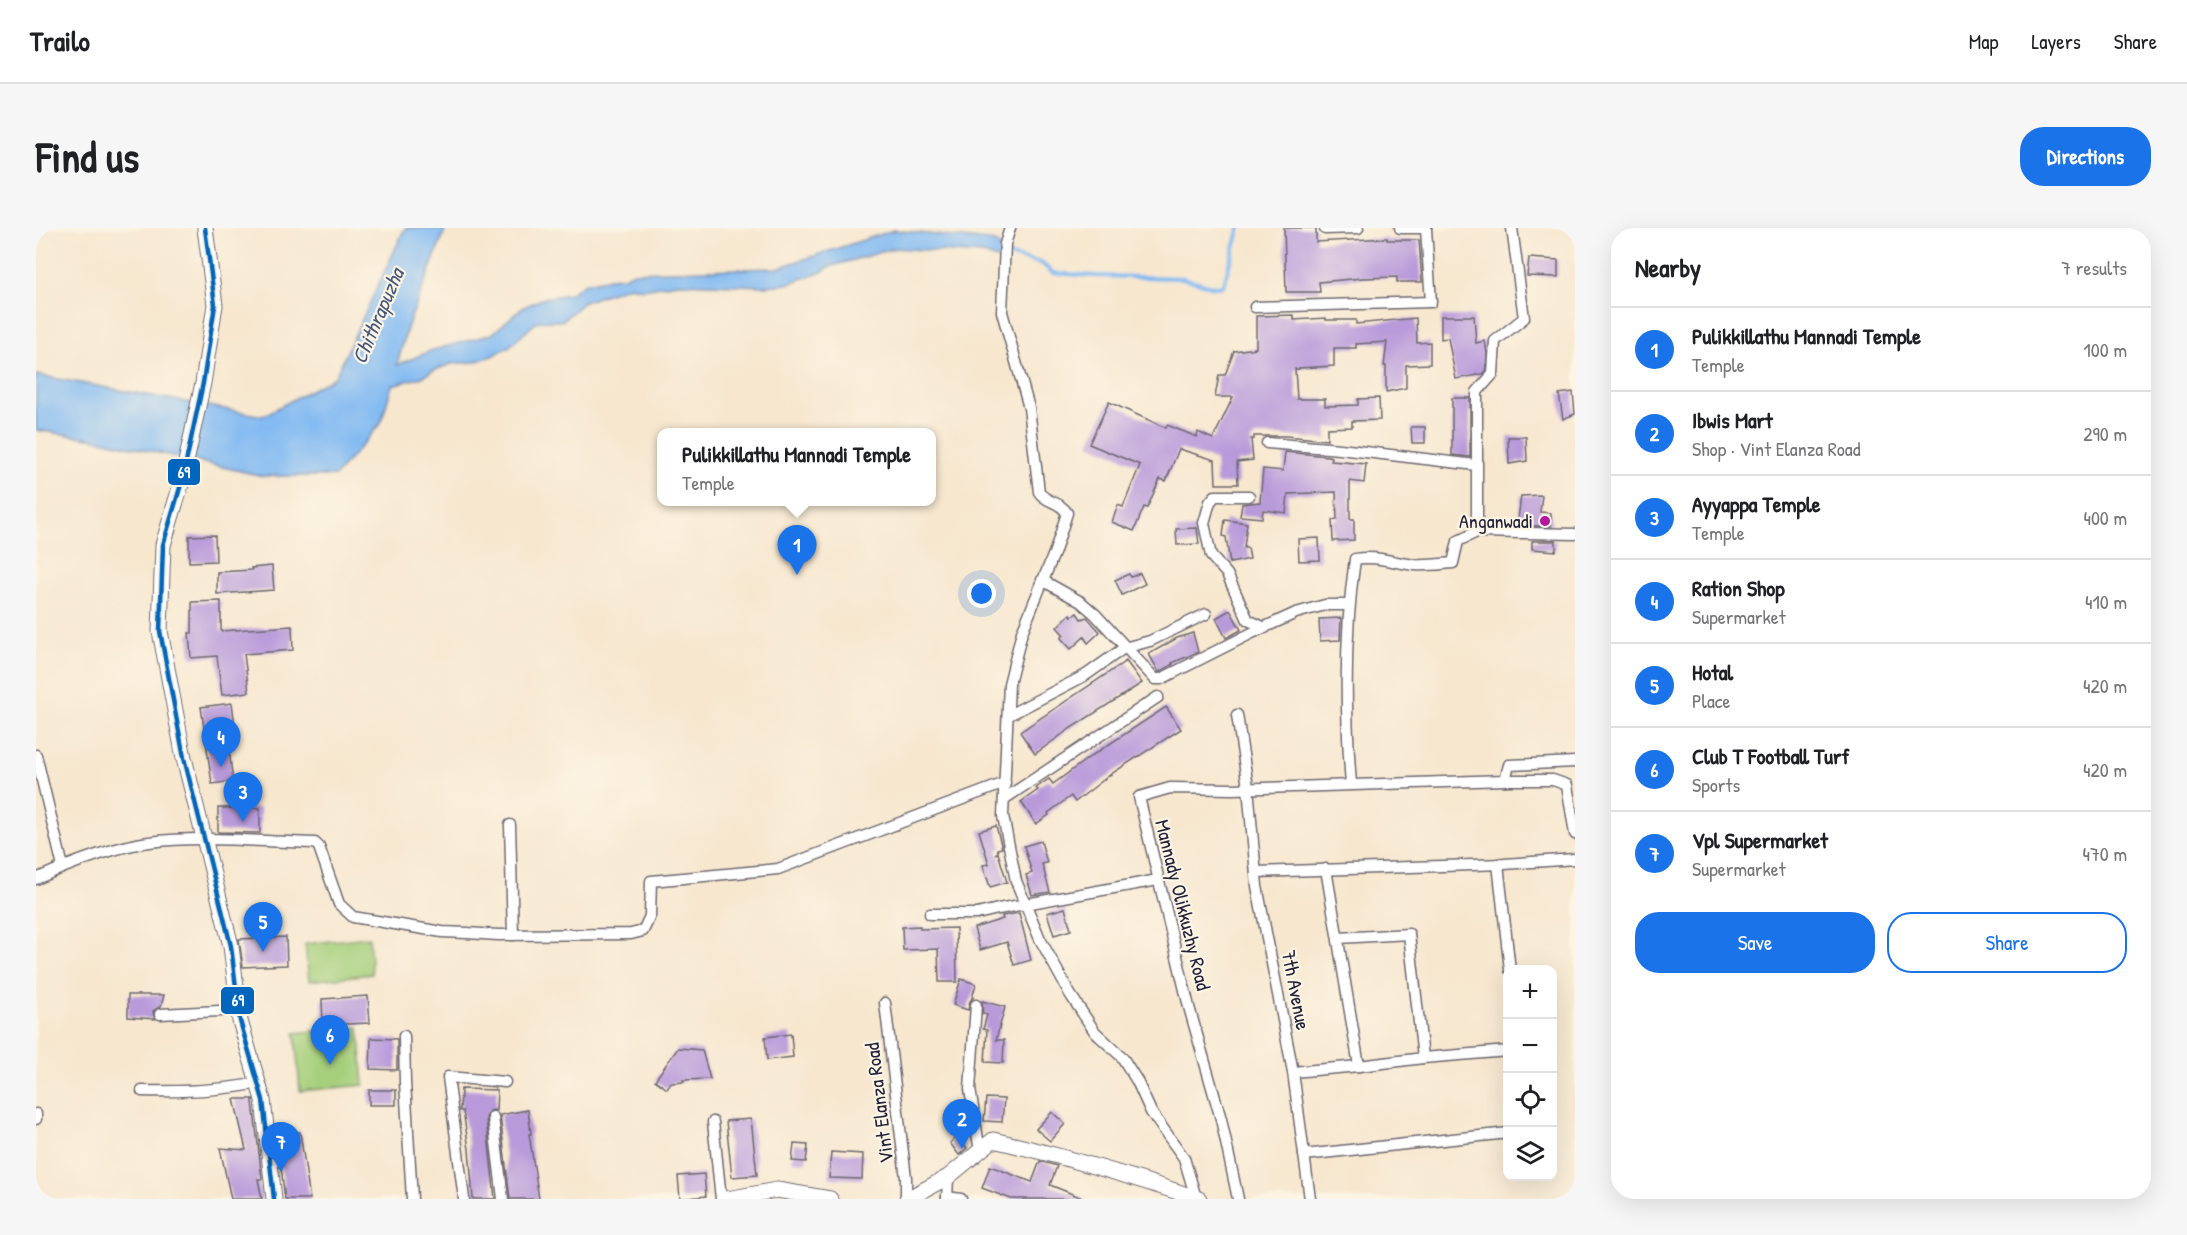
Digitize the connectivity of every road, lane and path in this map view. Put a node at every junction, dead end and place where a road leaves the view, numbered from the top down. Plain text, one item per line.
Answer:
1 (205, 228) edge
2 (1010, 228) edge
3 (1358, 228) edge
4 (1400, 228) edge
5 (1512, 228) edge
6 (1325, 229) edge
7 (1426, 229) edge
8 (1255, 308) dead end
9 (1268, 443) dead end
10 (1476, 465) junction
11 (1249, 496) dead end
12 (1477, 532) junction
13 (1575, 534) edge
14 (1042, 580) junction
15 (1348, 605) junction
16 (1206, 614) dead end
17 (1265, 628) junction
18 (1124, 648) junction
19 (1158, 697) dead end
20 (1009, 715) junction
21 (1237, 715) dead end
22 (36, 755) edge
23 (1575, 762) edge
24 (1505, 780) junction
25 (1005, 783) junction
26 (1351, 784) junction
27 (1248, 787) junction
28 (1004, 799) junction
29 (510, 825) dead end
30 (1575, 834) edge
31 (204, 840) junction
32 (1575, 859) edge
33 (1498, 864) junction
34 (63, 867) junction
35 (1326, 869) junction
36 (1256, 872) junction
37 (36, 879) edge
38 (1158, 880) junction
39 (1027, 904) junction
40 (930, 914) dead end
41 (513, 935) junction
42 (1338, 938) junction
43 (1510, 965) edge
44 (885, 1003) dead end
45 (976, 1005) dead end
46 (239, 1010) junction
47 (160, 1014) dead end
48 (404, 1036) dead end
49 (1503, 1051) edge
50 (1423, 1058) junction
51 (1359, 1066) junction
52 (1293, 1072) junction
53 (505, 1082) dead end
54 (258, 1083) junction
55 (142, 1091) dead end
56 (36, 1114) edge
57 (493, 1117) dead end
58 (36, 1119) edge
59 (713, 1122) dead end
60 (1503, 1133) edge
61 (980, 1152) junction
62 (1304, 1155) junction
63 (948, 1178) junction
64 (744, 1197) edge
65 (947, 1198) edge
66 (1197, 1198) edge
67 (274, 1199) edge
68 (412, 1199) edge
69 (464, 1199) edge
70 (503, 1199) edge
71 (721, 1199) edge
72 (727, 1199) edge
73 (830, 1199) edge
74 (907, 1199) edge
75 (961, 1199) edge
76 (1238, 1199) edge
77 (1310, 1199) edge

1 - 31 main road
2 - 14 street
3 - 6 street
4 - 7 street
5 - 10 street
7 - 8 street
9 - 10 street
10 - 12 street
11 - 17 street
12 - 13 street
12 - 15 street
14 - 18 street
14 - 20 street
15 - 17 street
15 - 26 street
16 - 18 street
17 - 18 street
18 - 20 street
19 - 28 street
20 - 25 street
21 - 27 street
22 - 34 street
23 - 24 street
24 - 26 street
24 - 30 street
25 - 28 street
25 - 41 street
26 - 27 street
27 - 36 street, 7th Avenue
27 - 38 street, Mannady Olikkuzhy Road
28 - 39 street
29 - 41 street
31 - 34 street
31 - 41 street
31 - 46 main road
32 - 33 street
33 - 35 street
33 - 43 street
34 - 37 street
35 - 36 street
35 - 42 street
36 - 52 street, 7th Avenue
38 - 39 street
38 - 76 street, Mannady Olikkuzhy Road
39 - 40 street
39 - 66 street
42 - 50 street
42 - 51 street
44 - 74 street, Vint Elanza Road
45 - 61 street
46 - 47 street
46 - 54 main road
48 - 68 street
49 - 50 street
50 - 51 street
51 - 52 street
52 - 62 street, 7th Avenue
53 - 69 street
54 - 55 street
54 - 67 main road
56 - 58 street
57 - 70 street
59 - 71 street
60 - 62 street
61 - 63 main road
61 - 66 main road
62 - 77 street, 7th Avenue
63 - 65 street
63 - 74 main road
64 - 72 main road
64 - 73 main road
65 - 75 street

